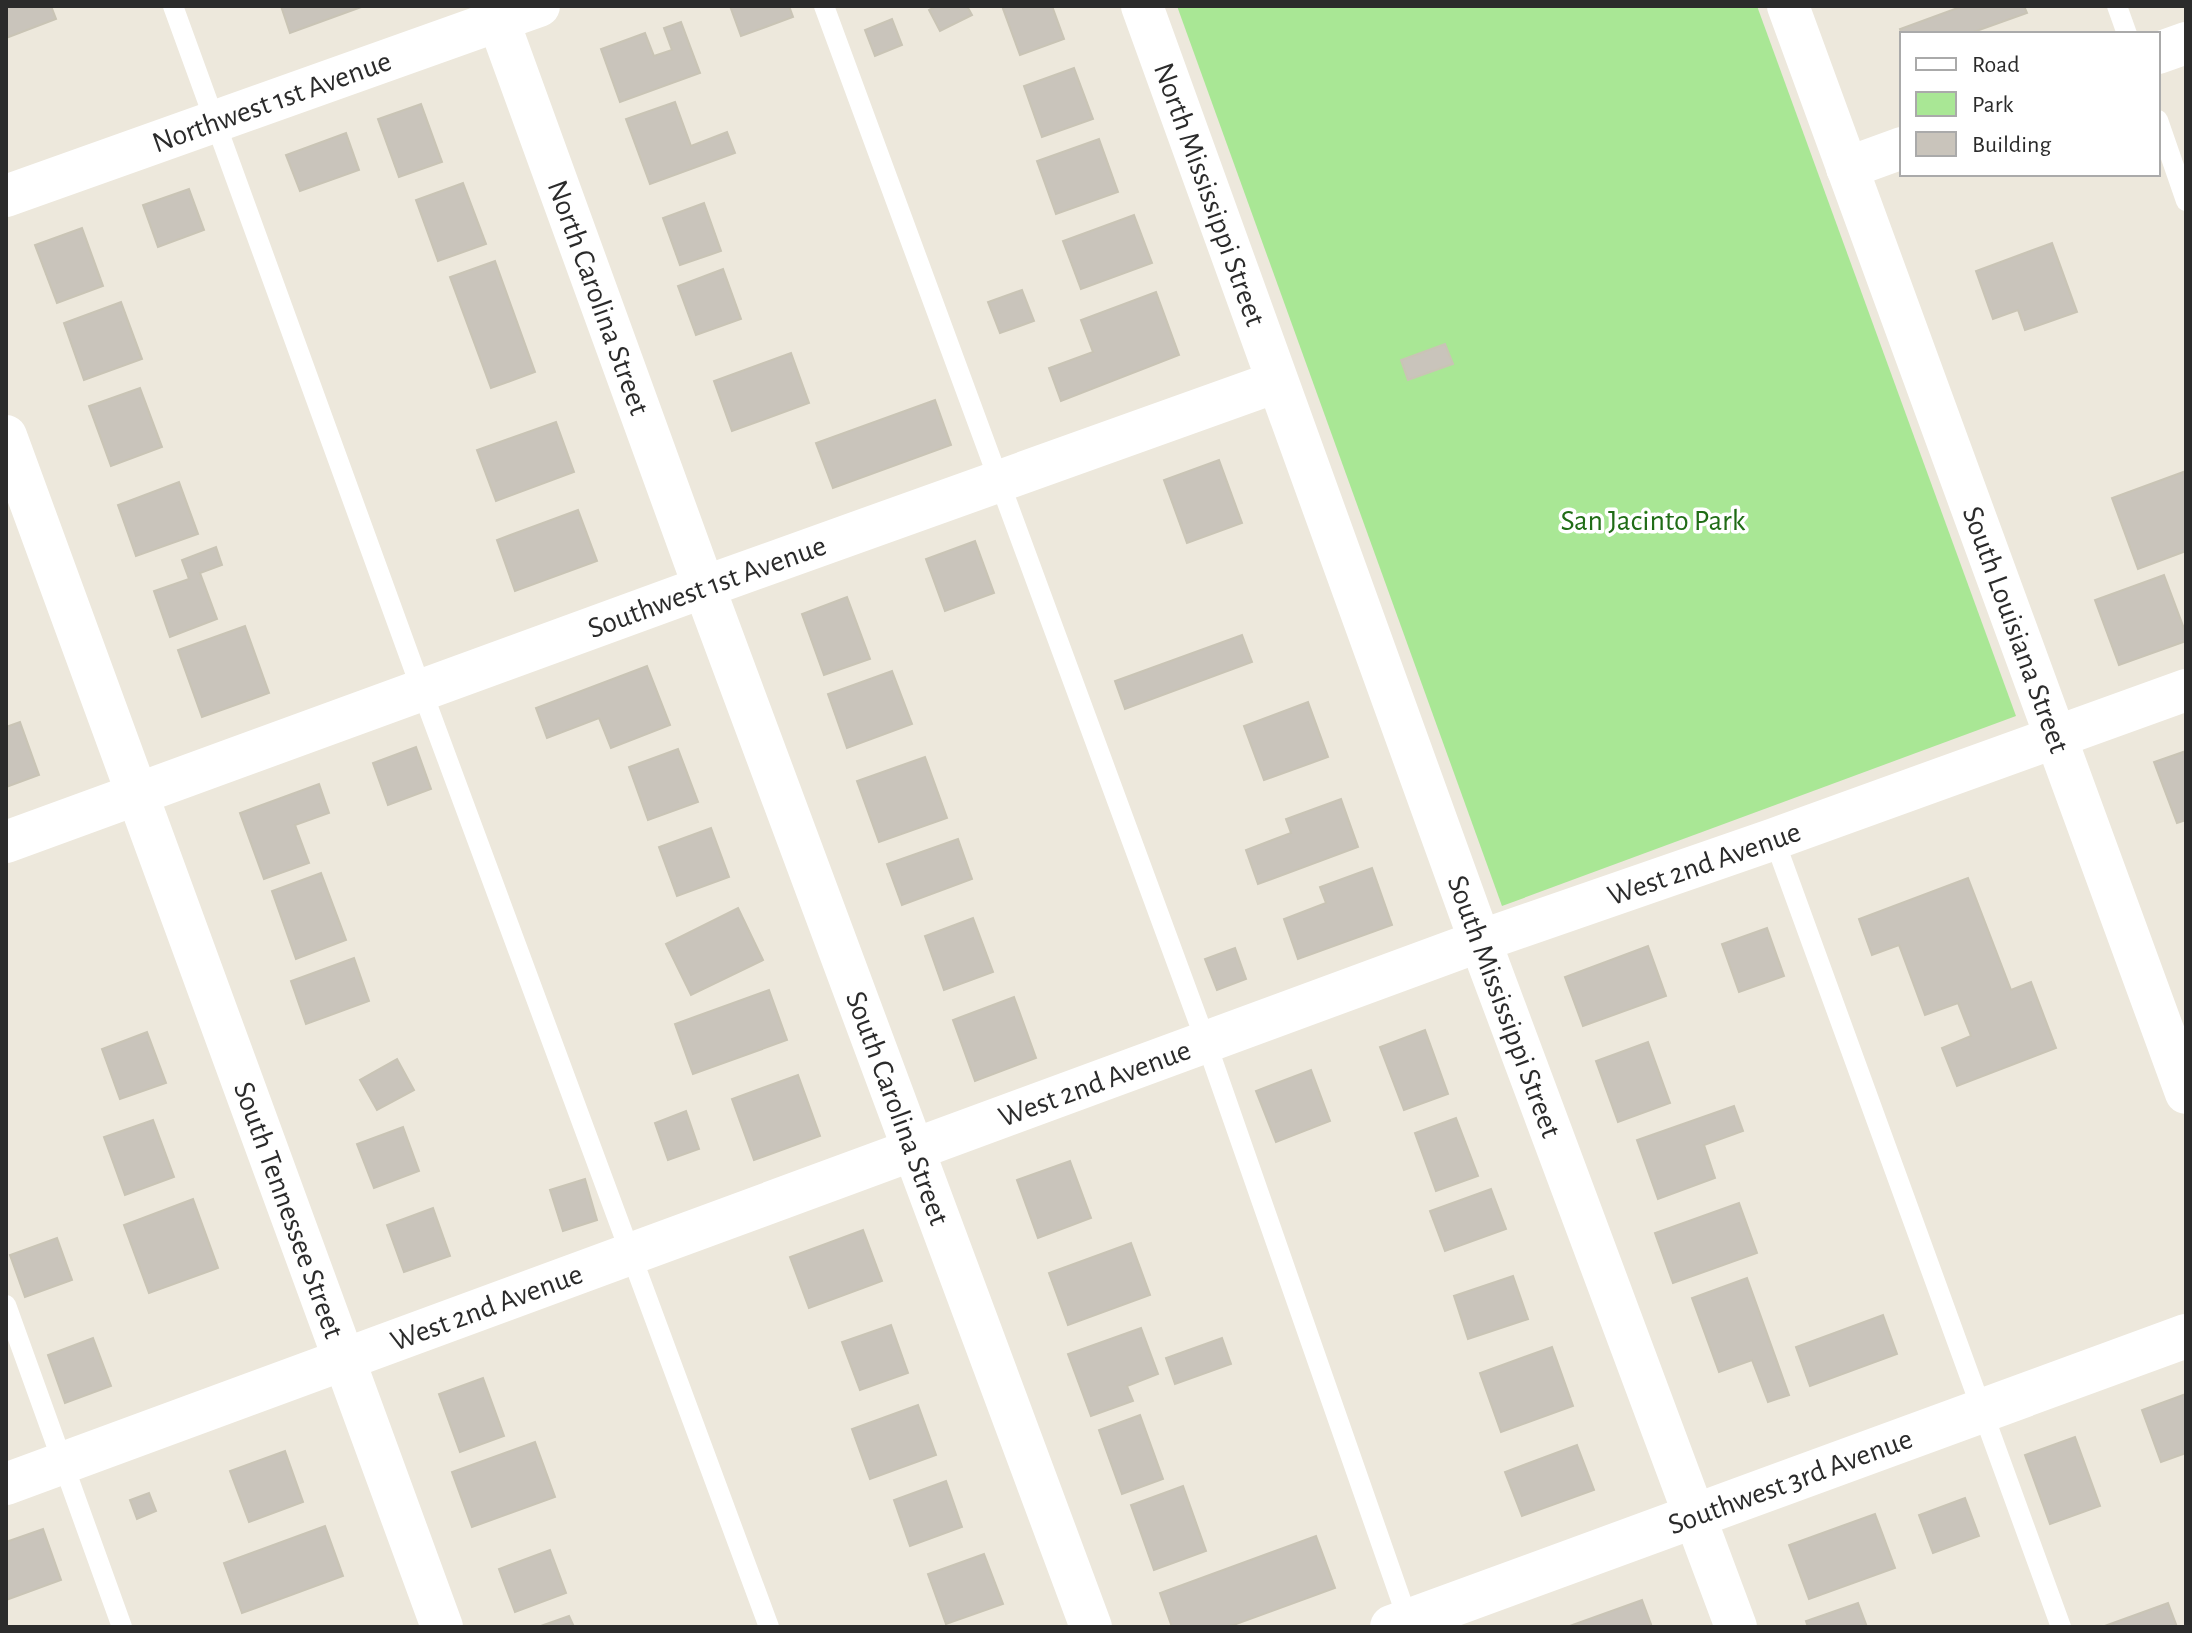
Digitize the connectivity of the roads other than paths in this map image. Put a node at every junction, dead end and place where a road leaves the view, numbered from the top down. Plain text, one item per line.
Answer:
1 (173, 6) edge
2 (539, 6) edge
3 (824, 6) edge
4 (1142, 6) edge
5 (1788, 6) edge
6 (2117, 6) edge
7 (495, 14) edge
8 (2126, 32) edge
9 (2186, 43) edge
10 (2160, 52) edge
11 (215, 122) junction
12 (2160, 126) edge
13 (1900, 149) edge
14 (1847, 168) junction
15 (6, 196) edge
16 (2186, 201) edge
17 (1276, 382) junction
18 (6, 436) edge
19 (999, 481) junction
20 (704, 587) junction
21 (2186, 690) edge
22 (422, 691) junction
23 (2055, 737) junction
24 (137, 794) junction
25 (1774, 839) junction
26 (6, 842) edge
27 (1480, 941) junction
28 (1206, 1042) junction
29 (2186, 1093) edge
30 (913, 1150) junction
31 (633, 1254) junction
32 (6, 1305) edge
33 (2186, 1336) edge
34 (344, 1359) junction
35 (1982, 1411) junction
36 (63, 1463) junction
37 (6, 1484) edge
38 (1695, 1516) junction
39 (1404, 1625) edge
40 (122, 1627) edge
41 (442, 1627) edge
42 (769, 1627) edge
43 (1091, 1627) edge
44 (1736, 1627) edge
45 (2061, 1627) edge

1 - 11 lane
2 - 7 street, Northwest 1st Avenue
3 - 19 lane
4 - 17 street, North Mississippi Street
5 - 14 street, South Louisiana Street
6 - 8 lane
7 - 11 street, Northwest 1st Avenue
7 - 20 street, North Carolina Street
9 - 10 street
11 - 15 street, Northwest 1st Avenue
11 - 22 lane
12 - 16 lane
13 - 14 street
14 - 23 street, South Louisiana Street
17 - 19 street, Southwest 1st Avenue
17 - 27 street, South Mississippi Street
18 - 24 street, South Tennessee Street
19 - 20 street, Southwest 1st Avenue
19 - 28 lane
20 - 22 street, Southwest 1st Avenue
20 - 30 street, South Carolina Street
21 - 23 street, West 2nd Avenue
22 - 24 street, Southwest 1st Avenue
22 - 31 lane
23 - 25 street, West 2nd Avenue
23 - 29 street, South Louisiana Street
24 - 26 street, Southwest 1st Avenue
24 - 34 street, South Tennessee Street
25 - 27 street, West 2nd Avenue
25 - 35 lane
27 - 28 street, West 2nd Avenue
27 - 38 street, South Mississippi Street
28 - 30 street, West 2nd Avenue
28 - 39 lane
30 - 31 street, West 2nd Avenue
30 - 43 street, South Carolina Street
31 - 34 street, West 2nd Avenue
31 - 42 lane
32 - 36 lane
33 - 35 main road, Southwest 3rd Avenue
34 - 36 street, West 2nd Avenue
34 - 41 street, South Tennessee Street
35 - 38 main road, Southwest 3rd Avenue
35 - 45 lane
36 - 37 street, West 2nd Avenue
36 - 40 lane
38 - 39 main road, Southwest 3rd Avenue
38 - 44 street, South Mississippi Street

